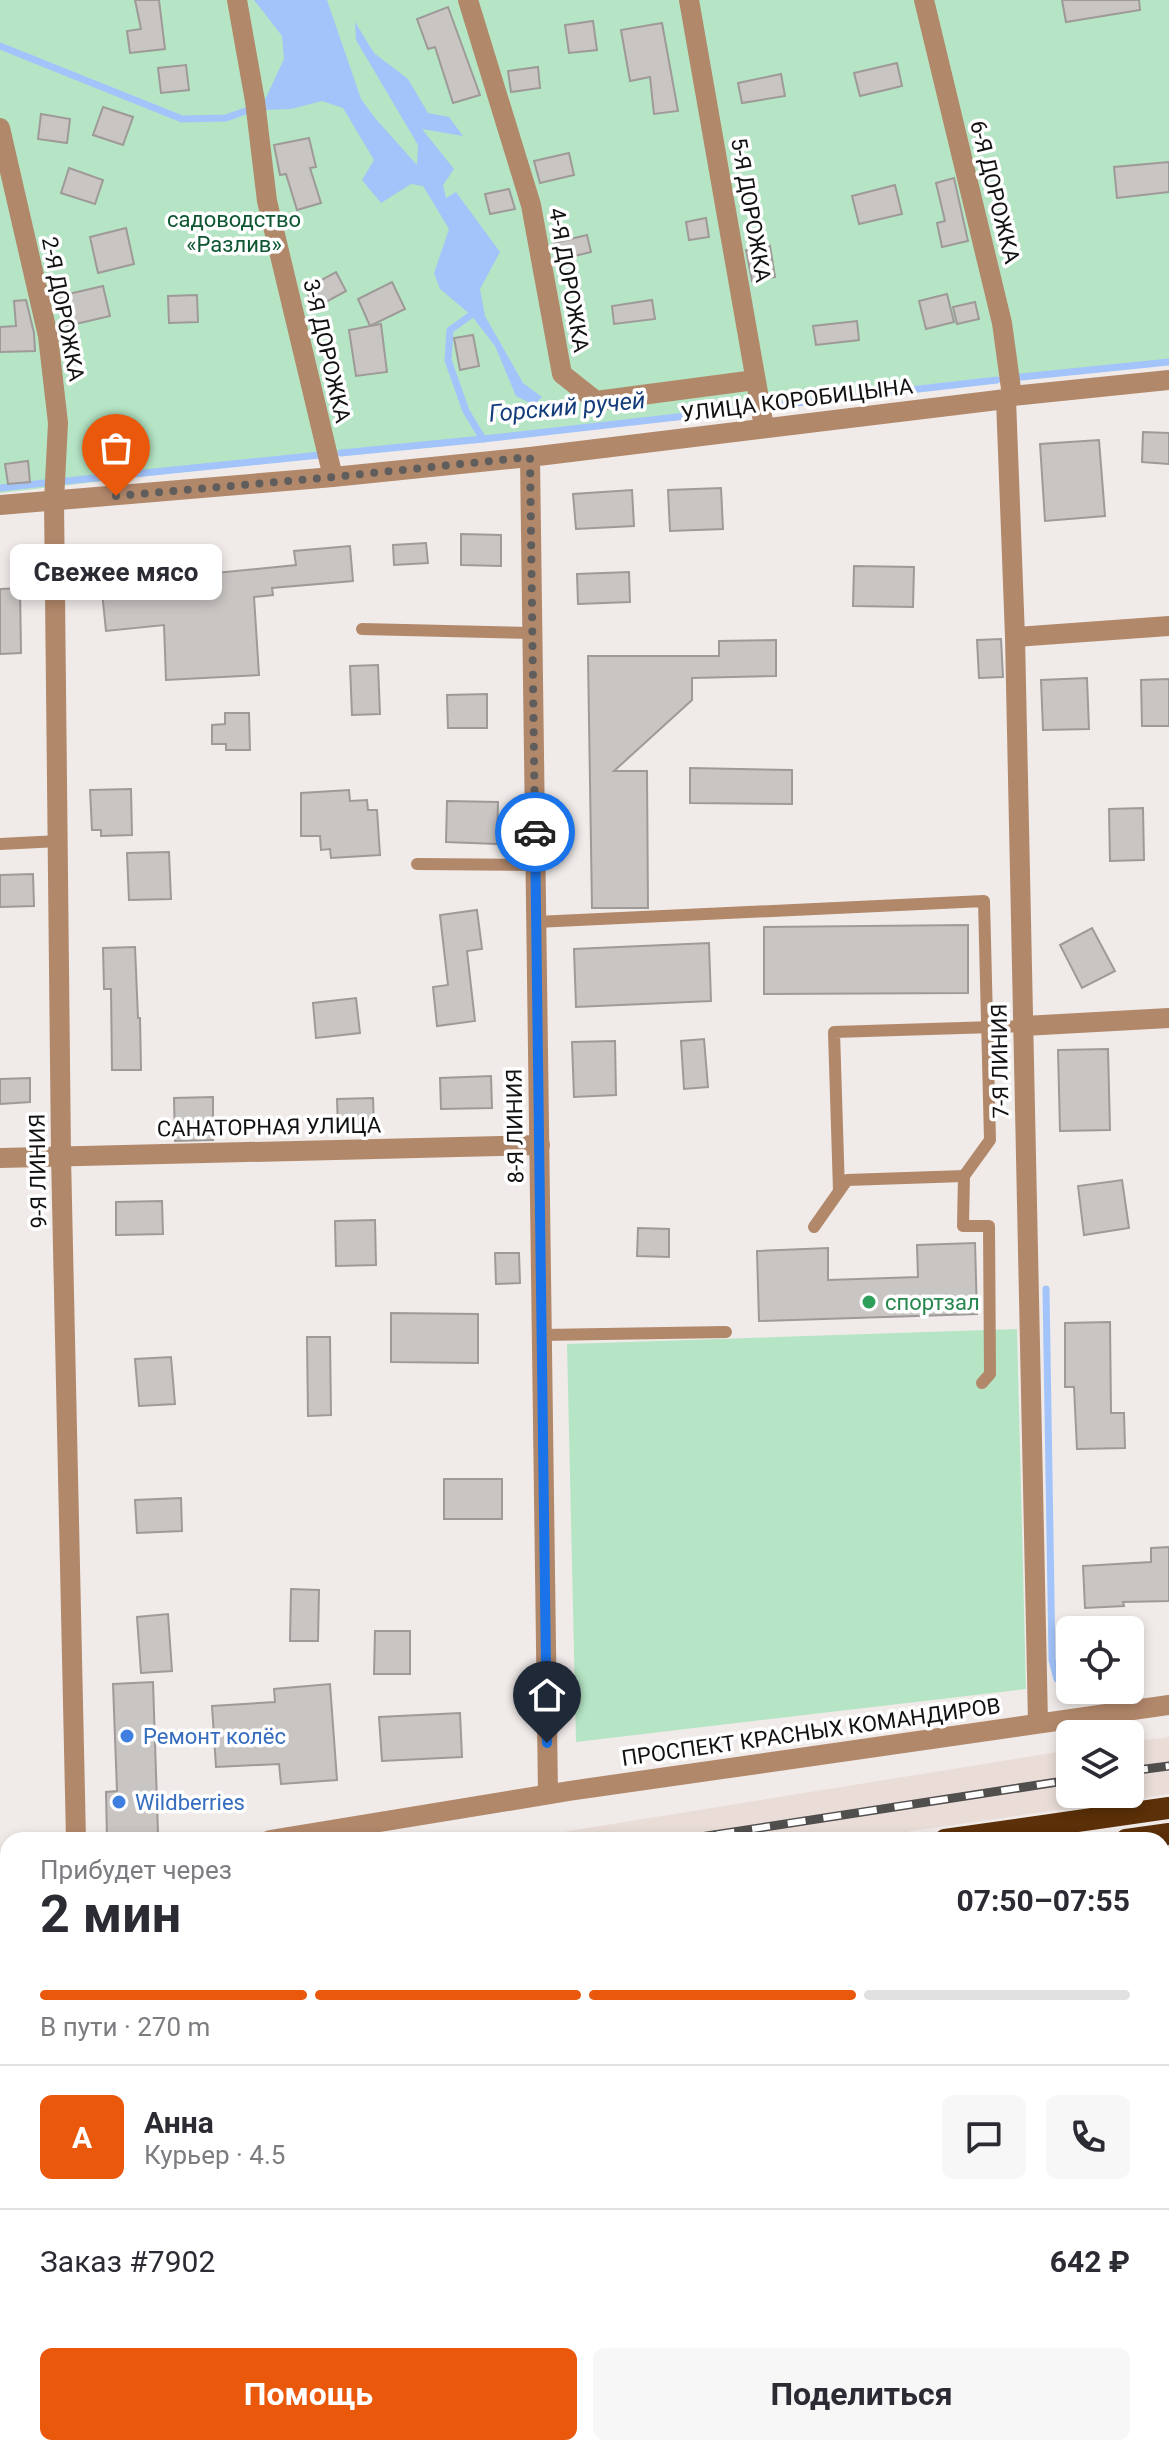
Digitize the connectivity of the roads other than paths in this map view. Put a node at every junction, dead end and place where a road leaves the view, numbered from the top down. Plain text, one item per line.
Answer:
1 (237, 0) edge
2 (468, 0) edge
3 (689, 0) edge
4 (924, 0) edge
5 (0, 128) edge
6 (755, 380) junction
7 (1169, 380) edge
8 (1009, 397) junction
9 (764, 427) junction
10 (530, 457) junction
11 (333, 477) junction
12 (54, 501) junction
13 (0, 505) edge
14 (1169, 626) edge
15 (362, 629) dead end
16 (532, 633) junction
17 (1015, 637) junction
18 (59, 841) junction
19 (0, 844) edge
20 (417, 864) dead end
21 (535, 865) junction
22 (536, 922) junction
23 (1169, 1018) edge
24 (1024, 1026) junction
25 (987, 1027) junction
26 (540, 1145) junction
27 (61, 1156) junction
28 (0, 1158) edge
29 (964, 1176) junction
30 (839, 1191) junction
31 (814, 1227) dead end
32 (726, 1332) dead end
33 (542, 1335) junction
34 (982, 1383) dead end
35 (1169, 1705) edge
36 (1038, 1723) junction
37 (548, 1794) junction
38 (1169, 1808) edge
39 (76, 1832) edge
40 (318, 1832) edge
41 (1001, 1832) edge

1 - 11 street, 3-Я ДОРОЖКА
2 - 6 street, 4-Я ДОРОЖКА
3 - 6 street, 5-Я ДОРОЖКА
4 - 8 street, 6-Я ДОРОЖКА
5 - 12 street, 2-Я ДОРОЖКА
6 - 9 street, 5-Я ДОРОЖКА
7 - 8 street, УЛИЦА КОРОБИЦЫНА
8 - 9 street, УЛИЦА КОРОБИЦЫНА
8 - 17 street, 7-Я ЛИНИЯ
9 - 10 street, УЛИЦА КОРОБИЦЫНА
10 - 11 street, УЛИЦА КОРОБИЦЫНА
10 - 16 street, 8-Я ЛИНИЯ
11 - 12 street, УЛИЦА КОРОБИЦЫНА
12 - 13 street, УЛИЦА КОРОБИЦЫНА
12 - 18 street, 9-Я ЛИНИЯ
14 - 17 street
15 - 16 lane
16 - 21 street, 8-Я ЛИНИЯ
17 - 24 street, 7-Я ЛИНИЯ
18 - 19 lane
18 - 27 street, 9-Я ЛИНИЯ
20 - 21 lane
21 - 22 street, 8-Я ЛИНИЯ
22 - 25 lane
22 - 26 street, 8-Я ЛИНИЯ
23 - 24 street
24 - 25 lane
24 - 36 street, 7-Я ЛИНИЯ
25 - 29 lane
25 - 30 lane
26 - 27 street, САНАТОРНАЯ УЛИЦА
26 - 33 street, 8-Я ЛИНИЯ
27 - 28 street, САНАТОРНАЯ УЛИЦА
27 - 39 street, 9-Я ЛИНИЯ
29 - 30 lane
29 - 34 lane
30 - 31 lane
32 - 33 lane
33 - 37 street, 8-Я ЛИНИЯ
35 - 36 street, ПРОСПЕКТ КРАСНЫХ КОМАНДИРОВ
36 - 37 street, ПРОСПЕКТ КРАСНЫХ КОМАНДИРОВ
37 - 40 street, ПРОСПЕКТ КРАСНЫХ КОМАНДИРОВ
38 - 41 highway

